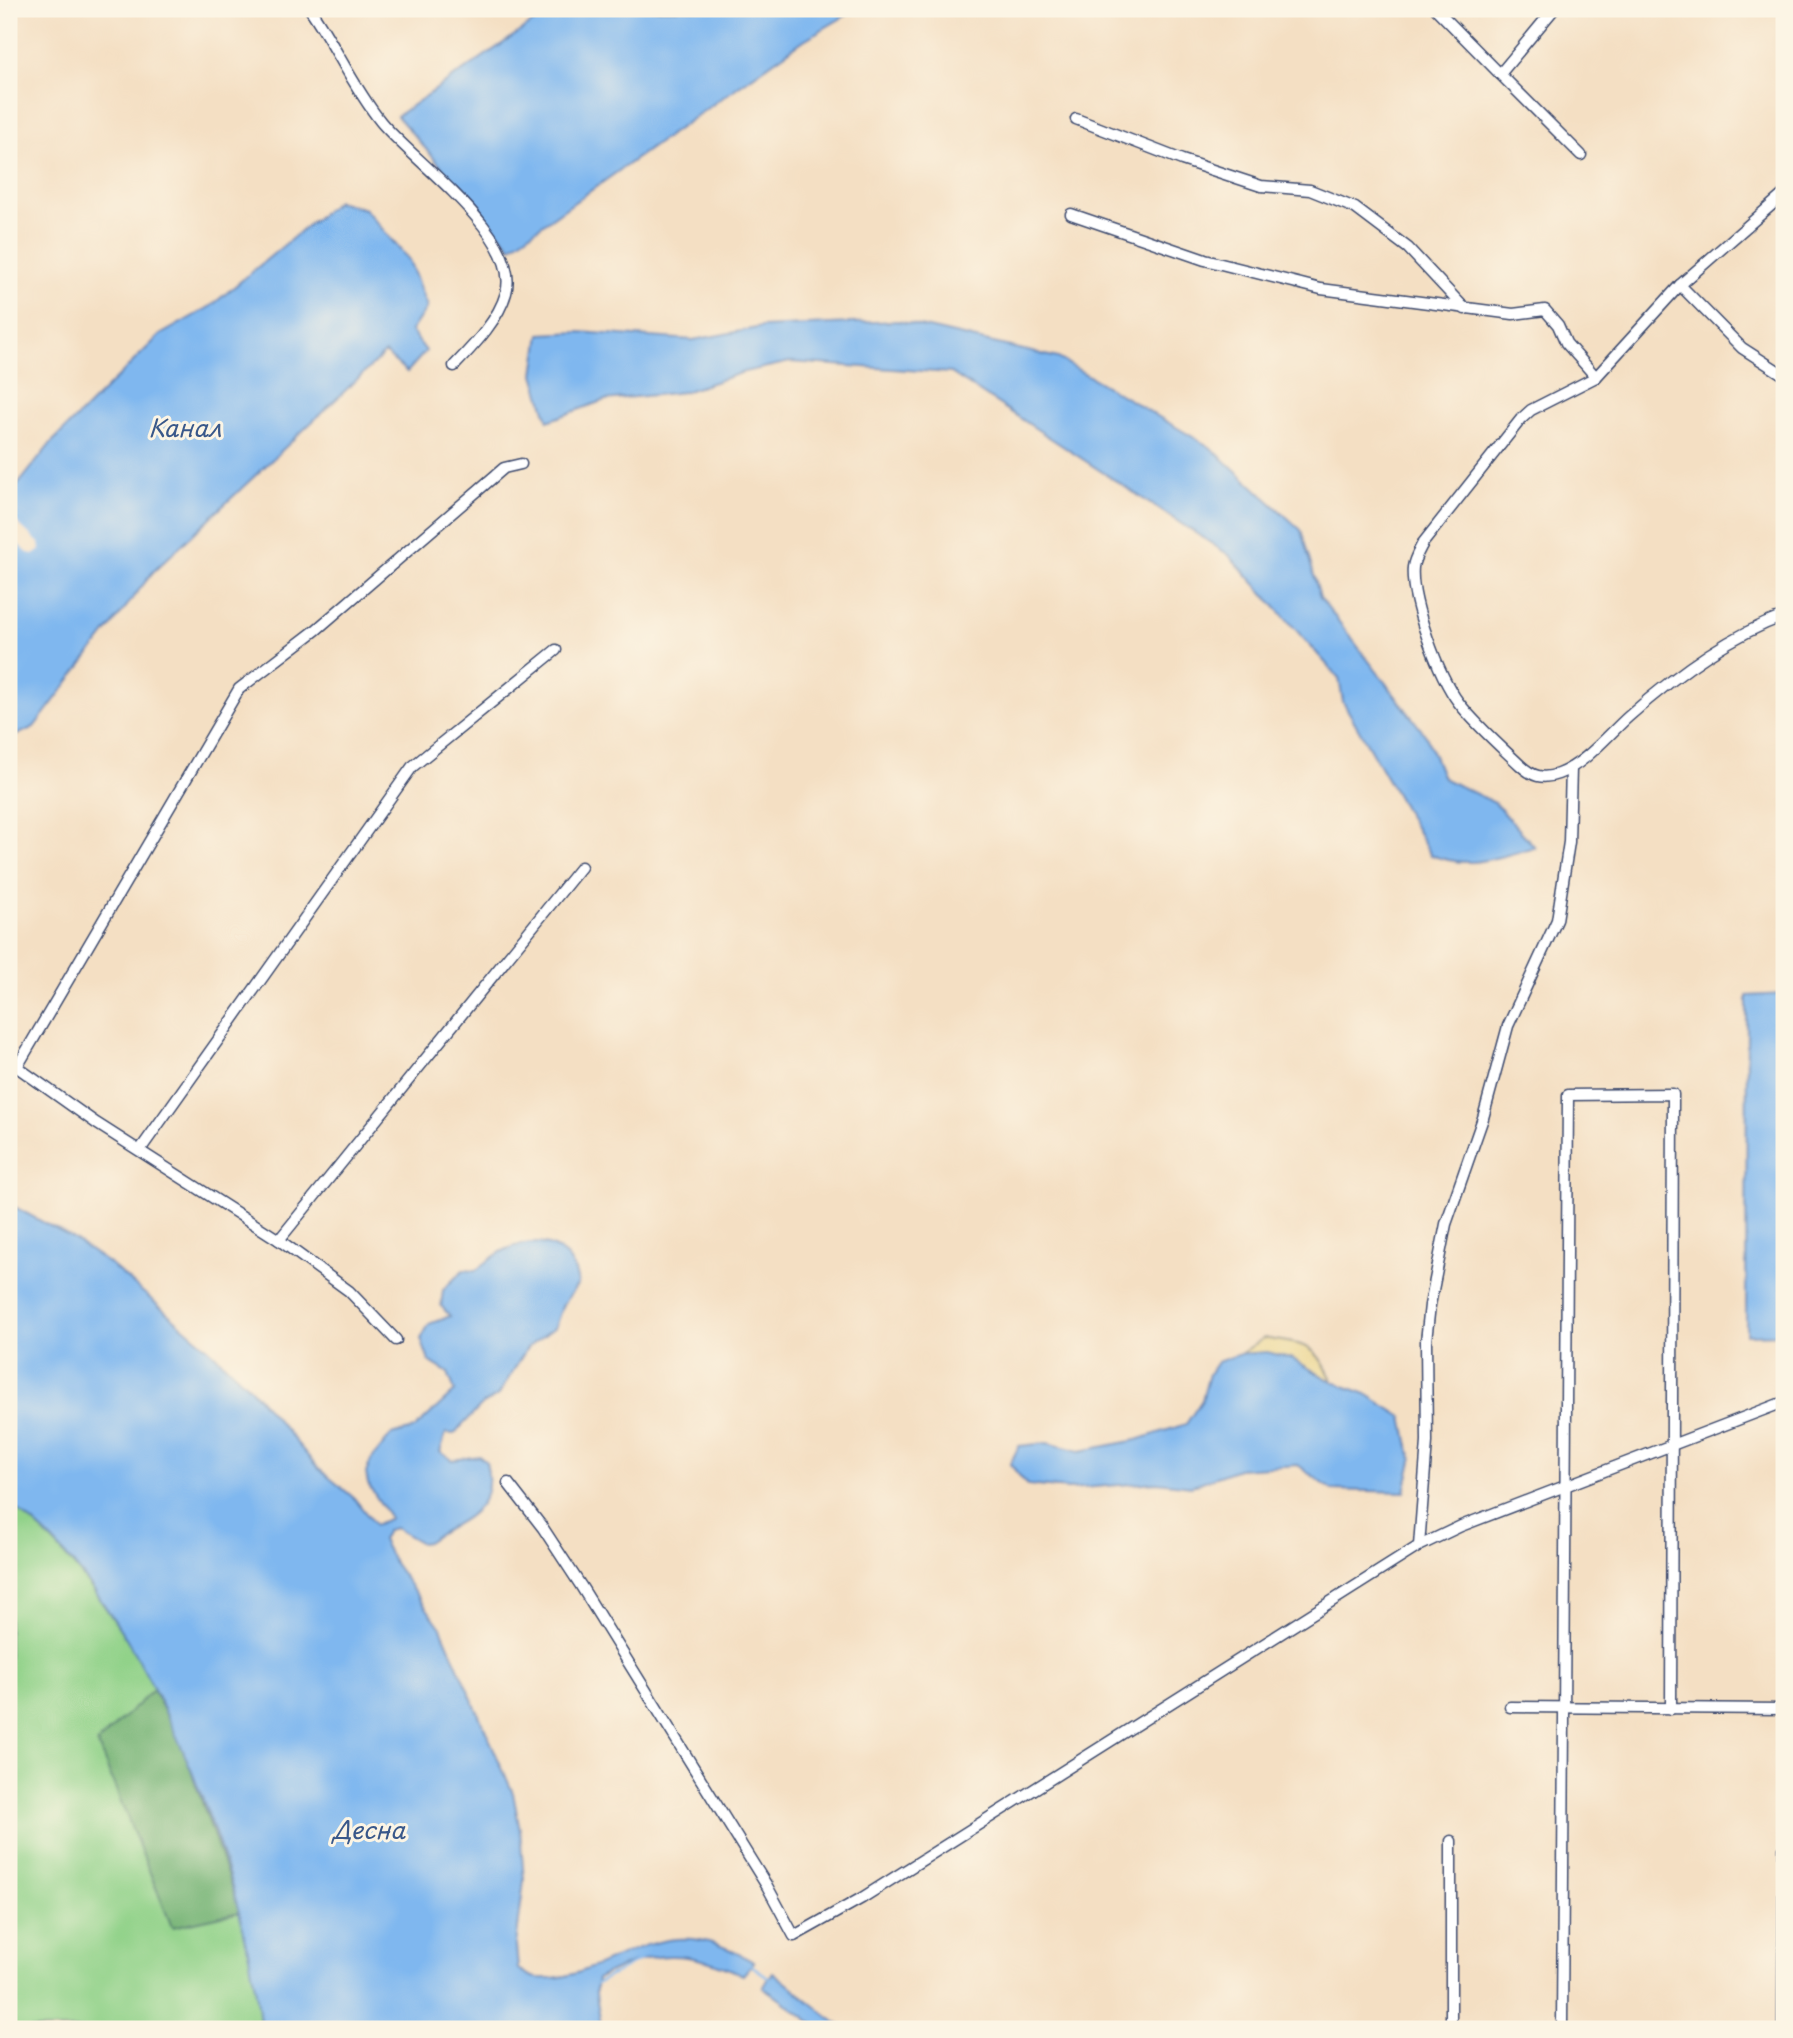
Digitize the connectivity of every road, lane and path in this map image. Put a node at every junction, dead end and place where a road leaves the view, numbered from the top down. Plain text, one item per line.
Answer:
1 (310, 9) edge
2 (1436, 9) edge
3 (1554, 9) edge
4 (1500, 74) junction
5 (1076, 119) dead end
6 (1581, 155) dead end
7 (1784, 194) edge
8 (1071, 214) dead end
9 (1680, 285) junction
10 (1465, 309) junction
11 (454, 366) dead end
12 (1784, 375) edge
13 (1596, 377) junction
14 (522, 464) dead end
15 (1784, 616) edge
16 (556, 650) dead end
17 (1571, 768) junction
18 (581, 867) dead end
19 (140, 1150) junction
20 (279, 1240) junction
21 (396, 1340) dead end
22 (1784, 1402) edge
23 (1671, 1445) junction
24 (508, 1483) dead end
25 (1566, 1488) junction
26 (1419, 1546) junction
27 (1510, 1707) dead end
28 (1565, 1707) junction
29 (1671, 1709) junction
30 (1784, 1709) edge
31 (1451, 1841) dead end
32 (1784, 1849) edge
33 (1451, 2029) edge
34 (1562, 2029) edge
35 (1783, 2029) edge

1 - 11 street
2 - 4 street
3 - 4 street
4 - 6 street
5 - 10 street
7 - 9 street
8 - 10 street
9 - 12 street
9 - 13 street
10 - 13 street
13 - 17 street
14 - 19 street
15 - 17 street
16 - 19 street
17 - 26 street
18 - 20 street
19 - 20 street
20 - 21 street
22 - 23 street
23 - 25 street
23 - 25 street
23 - 29 street
24 - 26 street
25 - 26 street
25 - 28 street
27 - 28 street
28 - 29 street
28 - 34 street
29 - 30 street
31 - 33 street
32 - 35 street

